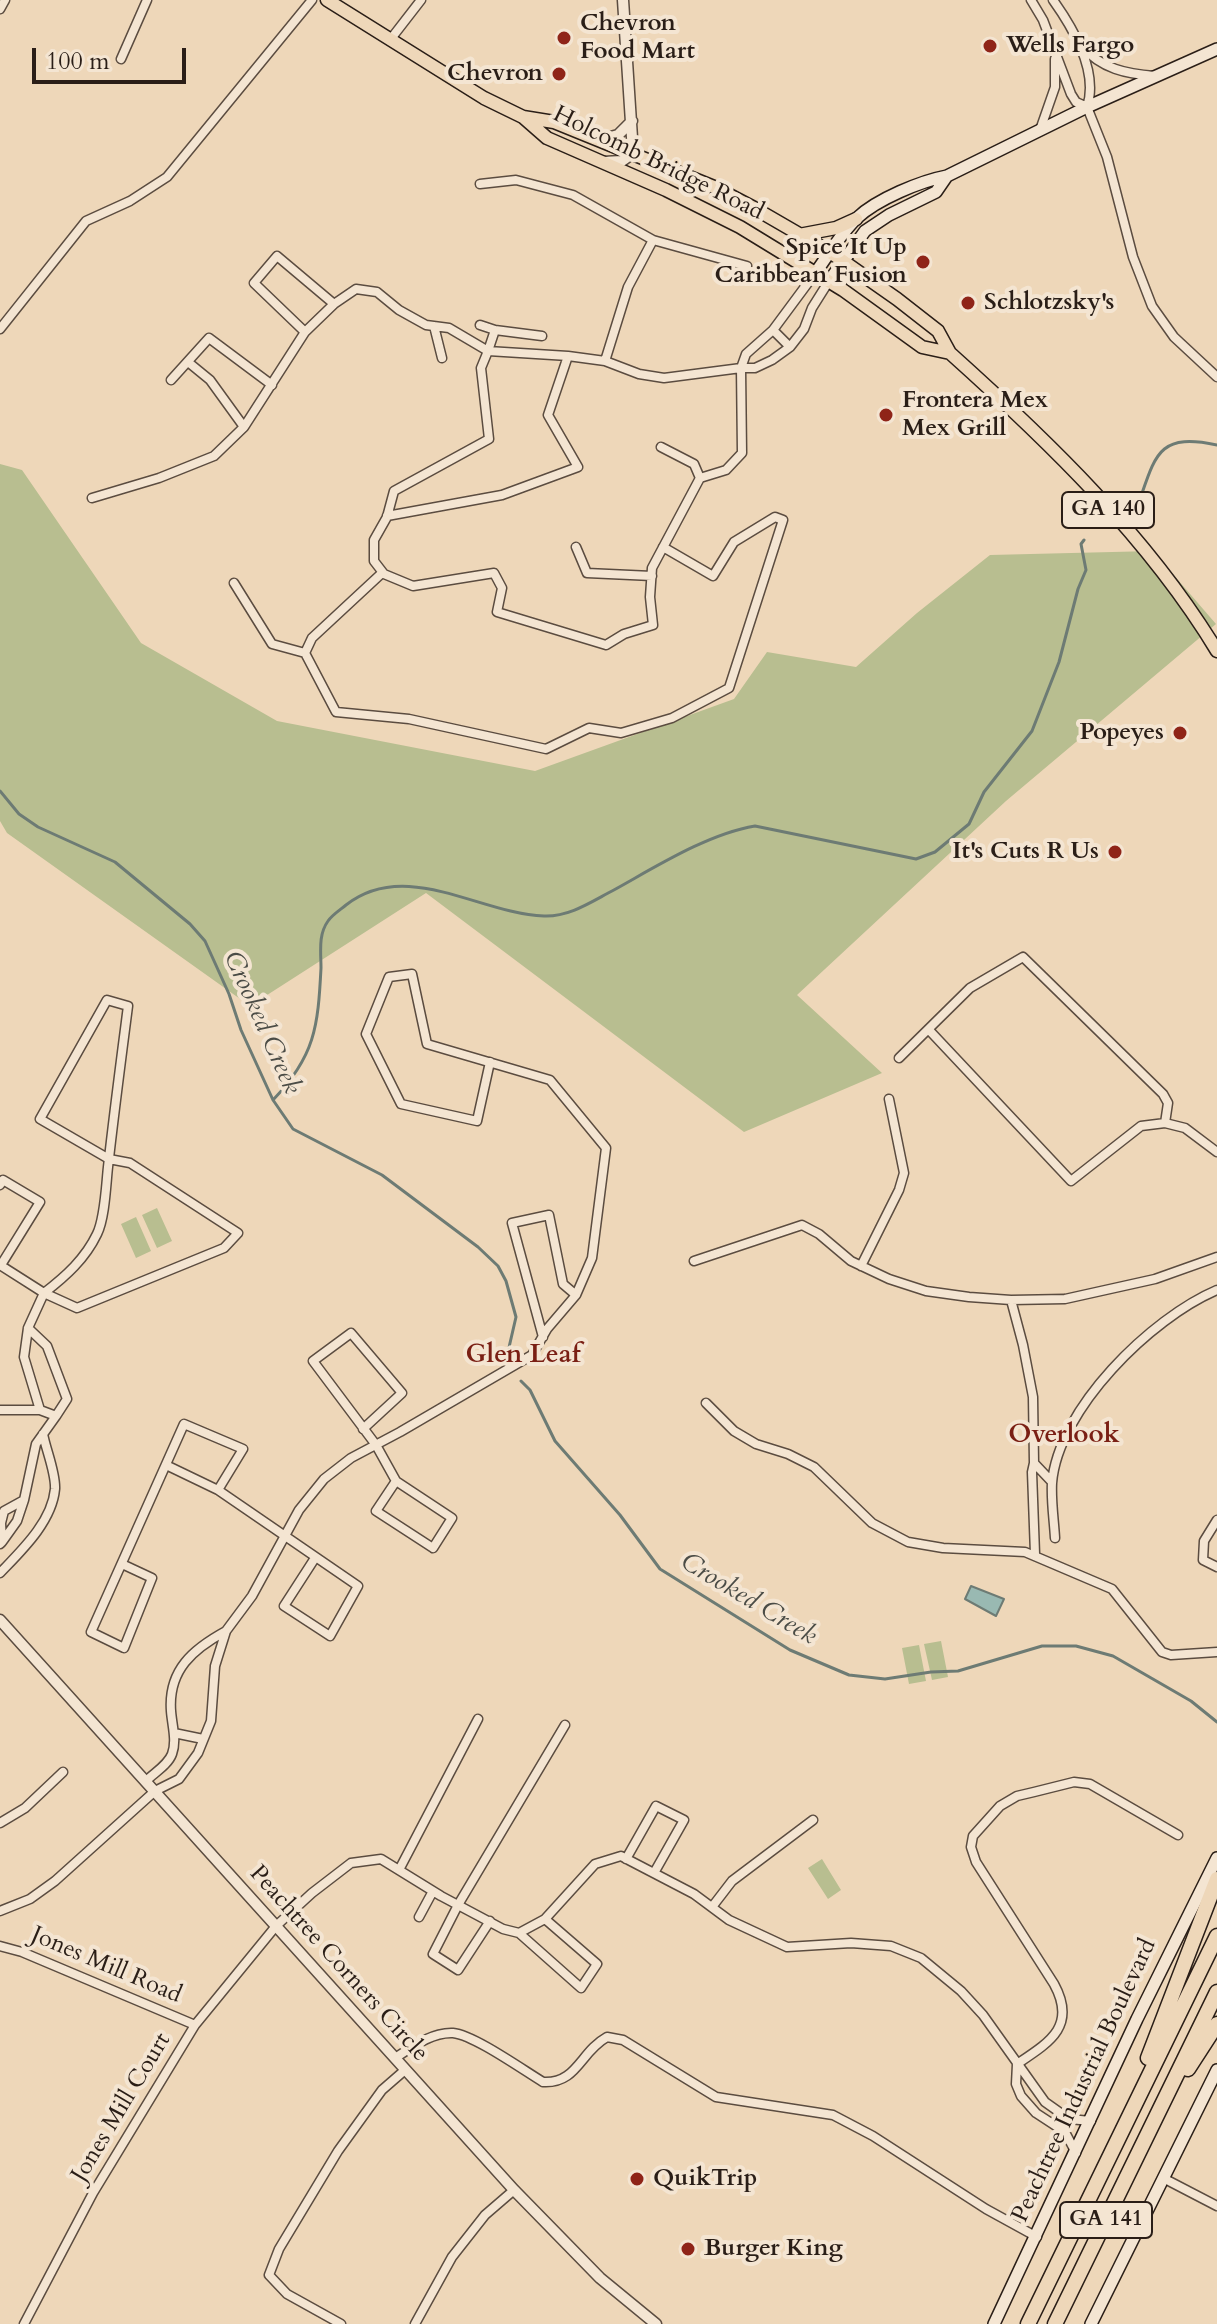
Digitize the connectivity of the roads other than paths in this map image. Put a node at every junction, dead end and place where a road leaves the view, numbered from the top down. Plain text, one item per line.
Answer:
1 (5, 0) edge
2 (147, 0) edge
3 (312, 0) edge
4 (327, 0) edge
5 (421, 0) edge
6 (623, 0) edge
7 (1031, 0) edge
8 (1053, 0) edge
9 (0, 9) edge
10 (1073, 32) junction
11 (390, 40) junction
12 (1052, 42) junction
13 (1217, 49) edge
14 (121, 59) dead end
15 (1156, 76) junction
16 (1087, 107) junction
17 (523, 117) junction
18 (632, 121) junction
19 (1040, 130) junction
20 (599, 140) junction
21 (633, 153) junction
22 (602, 162) junction
23 (947, 176) junction
24 (480, 184) dead end
25 (856, 219) junction
26 (799, 235) junction
27 (653, 240) junction
28 (830, 252) junction
29 (842, 261) junction
30 (747, 266) dead end
31 (816, 272) junction
32 (829, 281) junction
33 (334, 304) junction
34 (480, 325) dead end
35 (434, 326) junction
36 (0, 329) edge
37 (495, 330) junction
38 (773, 330) junction
39 (305, 332) junction
40 (542, 336) dead end
41 (790, 347) junction
42 (488, 351) junction
43 (950, 353) junction
44 (568, 356) junction
45 (442, 358) dead end
46 (605, 361) junction
47 (188, 362) junction
48 (741, 368) junction
49 (1217, 377) edge
50 (171, 380) dead end
51 (272, 385) junction
52 (244, 427) junction
53 (661, 447) dead end
54 (700, 478) junction
55 (92, 498) dead end
56 (387, 516) junction
57 (576, 547) dead end
58 (663, 547) junction
59 (382, 573) junction
60 (652, 576) junction
61 (234, 583) dead end
62 (1217, 651) edge
63 (305, 653) junction
64 (929, 1030) junction
65 (899, 1058) dead end
66 (490, 1062) junction
67 (889, 1099) dead end
68 (1165, 1123) junction
69 (1217, 1152) edge
70 (109, 1159) junction
71 (0, 1185) edge
72 (1217, 1257) edge
73 (694, 1261) dead end
74 (0, 1265) edge
75 (861, 1266) junction
76 (1217, 1290) edge
77 (44, 1293) junction
78 (576, 1295) junction
79 (1011, 1300) junction
80 (28, 1328) junction
81 (543, 1337) junction
82 (706, 1403) dead end
83 (0, 1410) edge
84 (40, 1410) junction
85 (56, 1416) junction
86 (363, 1429) junction
87 (42, 1433) junction
88 (376, 1445) junction
89 (1034, 1463) junction
90 (166, 1465) junction
91 (396, 1481) junction
92 (1052, 1482) junction
93 (218, 1490) junction
94 (24, 1500) junction
95 (1217, 1520) edge
96 (282, 1537) junction
97 (1055, 1538) dead end
98 (1, 1543) edge
99 (1035, 1554) junction
100 (315, 1558) junction
101 (122, 1564) junction
102 (1217, 1567) edge
103 (0, 1573) edge
104 (0, 1621) edge
105 (226, 1631) junction
106 (1217, 1652) edge
107 (478, 1719) dead end
108 (565, 1725) dead end
109 (174, 1733) junction
110 (203, 1739) junction
111 (63, 1772) dead end
112 (146, 1781) junction
113 (155, 1791) junction
114 (813, 1820) dead end
115 (0, 1823) edge
116 (1178, 1835) dead end
117 (1217, 1858) edge
118 (626, 1859) junction
119 (399, 1870) junction
120 (654, 1873) junction
121 (1217, 1879) edge
122 (433, 1891) junction
123 (458, 1905) junction
124 (712, 1907) junction
125 (0, 1911) edge
126 (419, 1917) dead end
127 (545, 1919) junction
128 (490, 1921) junction
129 (276, 1926) junction
130 (519, 1933) junction
131 (1217, 1936) edge
132 (0, 1946) edge
133 (1217, 1992) edge
134 (1217, 2024) edge
135 (195, 2025) junction
136 (395, 2058) junction
137 (1017, 2064) junction
138 (405, 2070) junction
139 (1217, 2070) edge
140 (1157, 2116) junction
141 (1091, 2121) junction
142 (1115, 2145) junction
143 (1076, 2153) junction
144 (1165, 2179) junction
145 (514, 2190) junction
146 (1217, 2206) edge
147 (1037, 2237) junction
148 (24, 2324) edge
149 (341, 2324) edge
150 (415, 2324) edge
151 (656, 2324) edge
152 (994, 2324) edge
153 (1028, 2324) edge
154 (1055, 2324) edge
155 (1091, 2324) edge

1 - 9 street
2 - 14 street
3 - 36 street
4 - 11 main road, Holcomb Bridge Road / GA 140
5 - 11 street
6 - 18 street
7 - 12 street
8 - 10 street
10 - 15 street
10 - 16 street
11 - 17 main road, Holcomb Bridge Road / GA 140
12 - 16 street
12 - 19 street
13 - 15 main road
15 - 16 main road
16 - 19 main road
16 - 49 street
17 - 20 main road, Holcomb Bridge Road / GA 140
17 - 22 main road, Holcomb Bridge Road / GA 140
18 - 20 street
18 - 21 street
19 - 23 main road
20 - 21 main road, Holcomb Bridge Road / GA 140
21 - 22 street
21 - 26 main road, Holcomb Bridge Road / GA 140
22 - 31 main road, Holcomb Bridge Road / GA 140
23 - 25 main road
23 - 29 main road
24 - 27 street
25 - 26 main road
25 - 28 main road
26 - 28 main road, Holcomb Bridge Road / GA 140
27 - 30 street
27 - 46 street
28 - 29 main road, GA 140
28 - 31 main road
29 - 32 main road
29 - 43 main road, GA 140
31 - 32 main road, Holcomb Bridge Road / GA 140
31 - 38 street
32 - 41 street
32 - 43 main road, Holcomb Bridge Road / GA 140
33 - 35 street
33 - 39 street
33 - 39 street
34 - 37 street
35 - 42 street
35 - 45 street
37 - 40 street
37 - 42 street
38 - 41 street
38 - 48 street
39 - 51 street
41 - 48 street
42 - 44 street
42 - 56 street
43 - 62 main road, GA 140
44 - 46 street
44 - 56 street
46 - 48 street
47 - 50 street
47 - 51 street
47 - 52 street
48 - 54 street
51 - 52 street
52 - 55 street
53 - 54 street
54 - 58 street
56 - 59 street
57 - 60 street
58 - 60 street
58 - 63 street
59 - 60 street
59 - 63 street
61 - 63 street
64 - 65 street
64 - 68 street
64 - 68 street
66 - 66 street
66 - 78 street
67 - 75 street
68 - 69 street
70 - 70 street
70 - 77 street
70 - 77 street
71 - 74 street
72 - 79 street
73 - 75 street
74 - 77 street
75 - 79 street
76 - 92 street
77 - 80 street
78 - 81 street
78 - 81 street
79 - 89 street
80 - 84 street
80 - 85 street
81 - 88 street
82 - 99 street
83 - 84 street
84 - 85 street
85 - 87 street
86 - 86 street
86 - 88 street
87 - 94 street
87 - 103 street
88 - 91 street
88 - 96 street
89 - 92 street
89 - 99 street
90 - 93 street
90 - 93 street
90 - 101 street
91 - 91 street
92 - 97 street
93 - 96 street
94 - 98 street
94 - 98 street
95 - 102 street
96 - 100 street
96 - 105 street
99 - 106 street
100 - 100 street
101 - 101 street
104 - 112 street, Peachtree Corners Circle
105 - 109 street
105 - 110 street
107 - 119 street
108 - 123 street
109 - 110 street
109 - 112 street
110 - 113 street
111 - 115 street
112 - 113 street, Peachtree Corners Circle
113 - 125 street
113 - 129 street, Peachtree Corners Circle
114 - 124 street
116 - 137 street
117 - 141 main road, Peachtree Industrial Boulevard
118 - 120 street
118 - 120 street
118 - 127 street
119 - 122 street, Jones Mill Court
119 - 129 street, Jones Mill Court
120 - 124 street
121 - 142 highway
122 - 123 street, Jones Mill Court
122 - 126 street
123 - 128 street, Jones Mill Court
123 - 128 street
124 - 137 street
127 - 130 street
127 - 130 street, Jones Mill Court
128 - 130 street, Jones Mill Court
129 - 135 street, Jones Mill Court
129 - 136 street, Peachtree Corners Circle
131 - 142 highway, GA 141
132 - 135 street, Jones Mill Road
133 - 140 highway, GA 141
134 - 140 highway
135 - 148 street, Jones Mill Court
136 - 138 street, Peachtree Corners Circle
136 - 147 street
137 - 141 street
137 - 143 street
138 - 145 street, Peachtree Corners Circle
138 - 149 street
139 - 144 main road
140 - 154 highway, GA 141
141 - 143 main road, Peachtree Industrial Boulevard
142 - 153 highway, GA 141
143 - 147 main road, Peachtree Industrial Boulevard
144 - 146 street
144 - 155 main road
145 - 150 street
145 - 151 street, Peachtree Corners Circle
147 - 152 main road, Peachtree Industrial Boulevard

